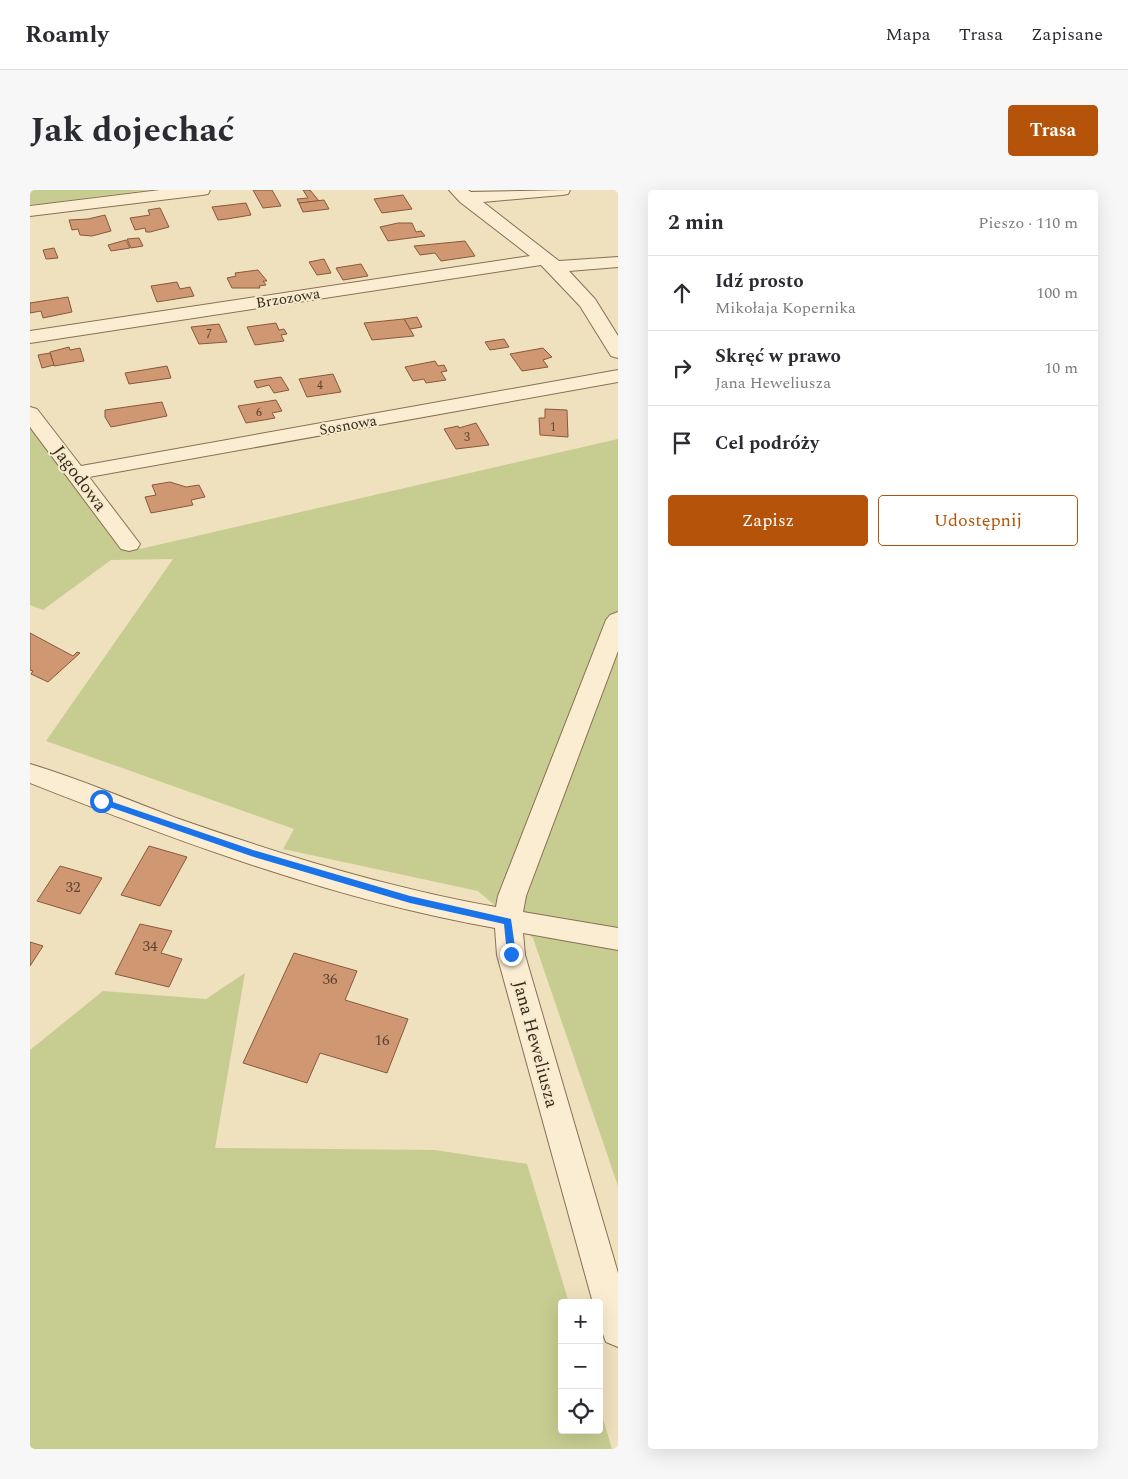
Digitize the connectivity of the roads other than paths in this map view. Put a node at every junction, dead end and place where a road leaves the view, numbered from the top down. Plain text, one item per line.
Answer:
1 (202, 190) edge
2 (562, 190) edge
3 (461, 194) edge
4 (30, 211) edge
5 (618, 262) edge
6 (550, 263) junction
7 (30, 337) edge
8 (618, 352) edge
9 (618, 376) edge
10 (30, 413) edge
11 (77, 473) junction
12 (129, 544) dead end
13 (618, 620) edge
14 (30, 773) edge
15 (508, 921) junction
16 (618, 939) edge
17 (618, 1331) edge

1 - 4 street
2 - 3 street
3 - 6 street
5 - 6 street, Brzozowa
6 - 7 street, Brzozowa
6 - 8 street
9 - 11 street, Sosnowa
10 - 11 street, Jagodowa
11 - 12 street, Jagodowa
13 - 15 street, Jana Heweliusza
14 - 15 street
15 - 16 street
15 - 17 street, Jana Heweliusza

